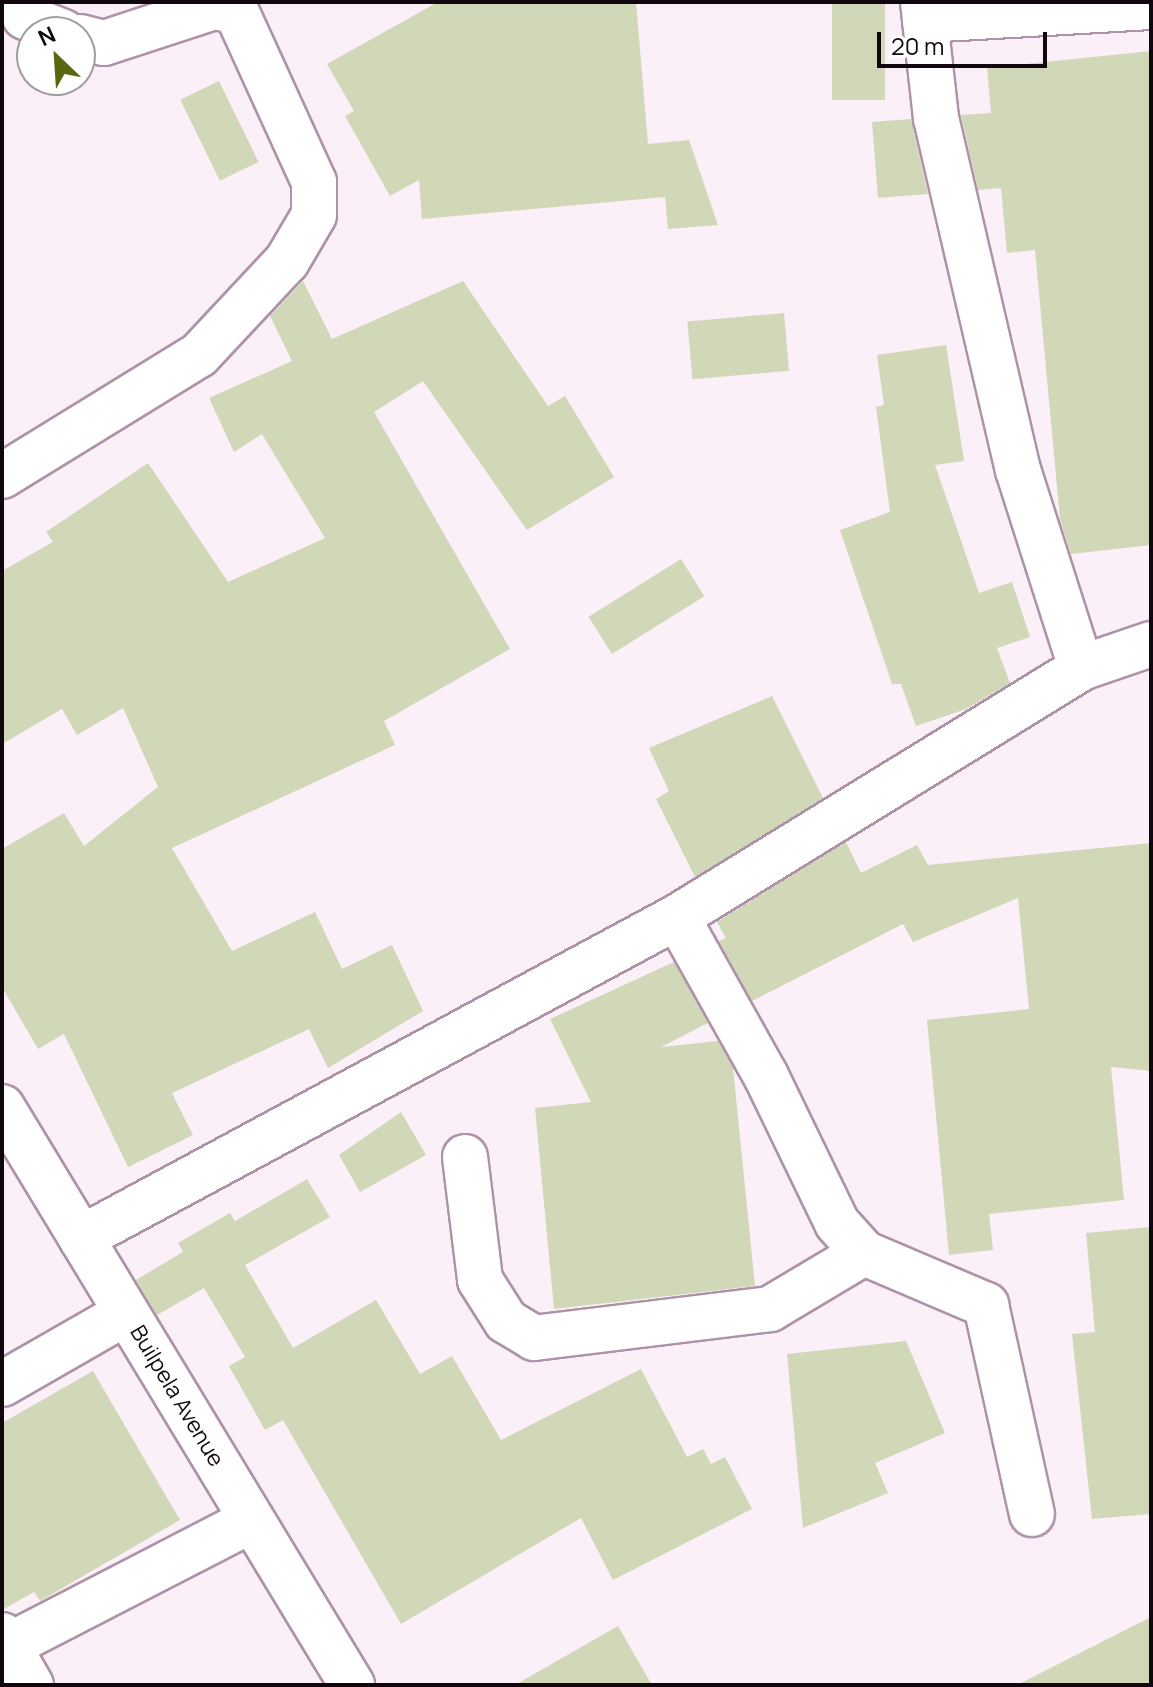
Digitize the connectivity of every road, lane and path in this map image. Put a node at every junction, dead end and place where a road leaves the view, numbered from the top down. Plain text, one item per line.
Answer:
1 (1151, 7) edge
2 (924, 11) edge
3 (96, 41) edge
4 (2, 476) edge
5 (1151, 644) edge
6 (1081, 668) junction
7 (677, 917) junction
8 (2, 1107) edge
9 (465, 1157) dead end
10 (81, 1238) junction
11 (864, 1253) junction
12 (126, 1313) junction
13 (2, 1384) edge
14 (1032, 1514) dead end
15 (252, 1520) junction
16 (4, 1644) edge
17 (31, 1685) edge
18 (352, 1685) edge

1 - 2 street
2 - 6 street
3 - 4 street
5 - 6 street
6 - 7 street
7 - 10 street
7 - 11 street
8 - 10 street, Builpela Avenue
9 - 11 street
10 - 12 street, Builpela Avenue
11 - 14 street
12 - 13 street
12 - 15 street, Builpela Avenue
15 - 16 street
15 - 18 street, Builpela Avenue
16 - 17 street

